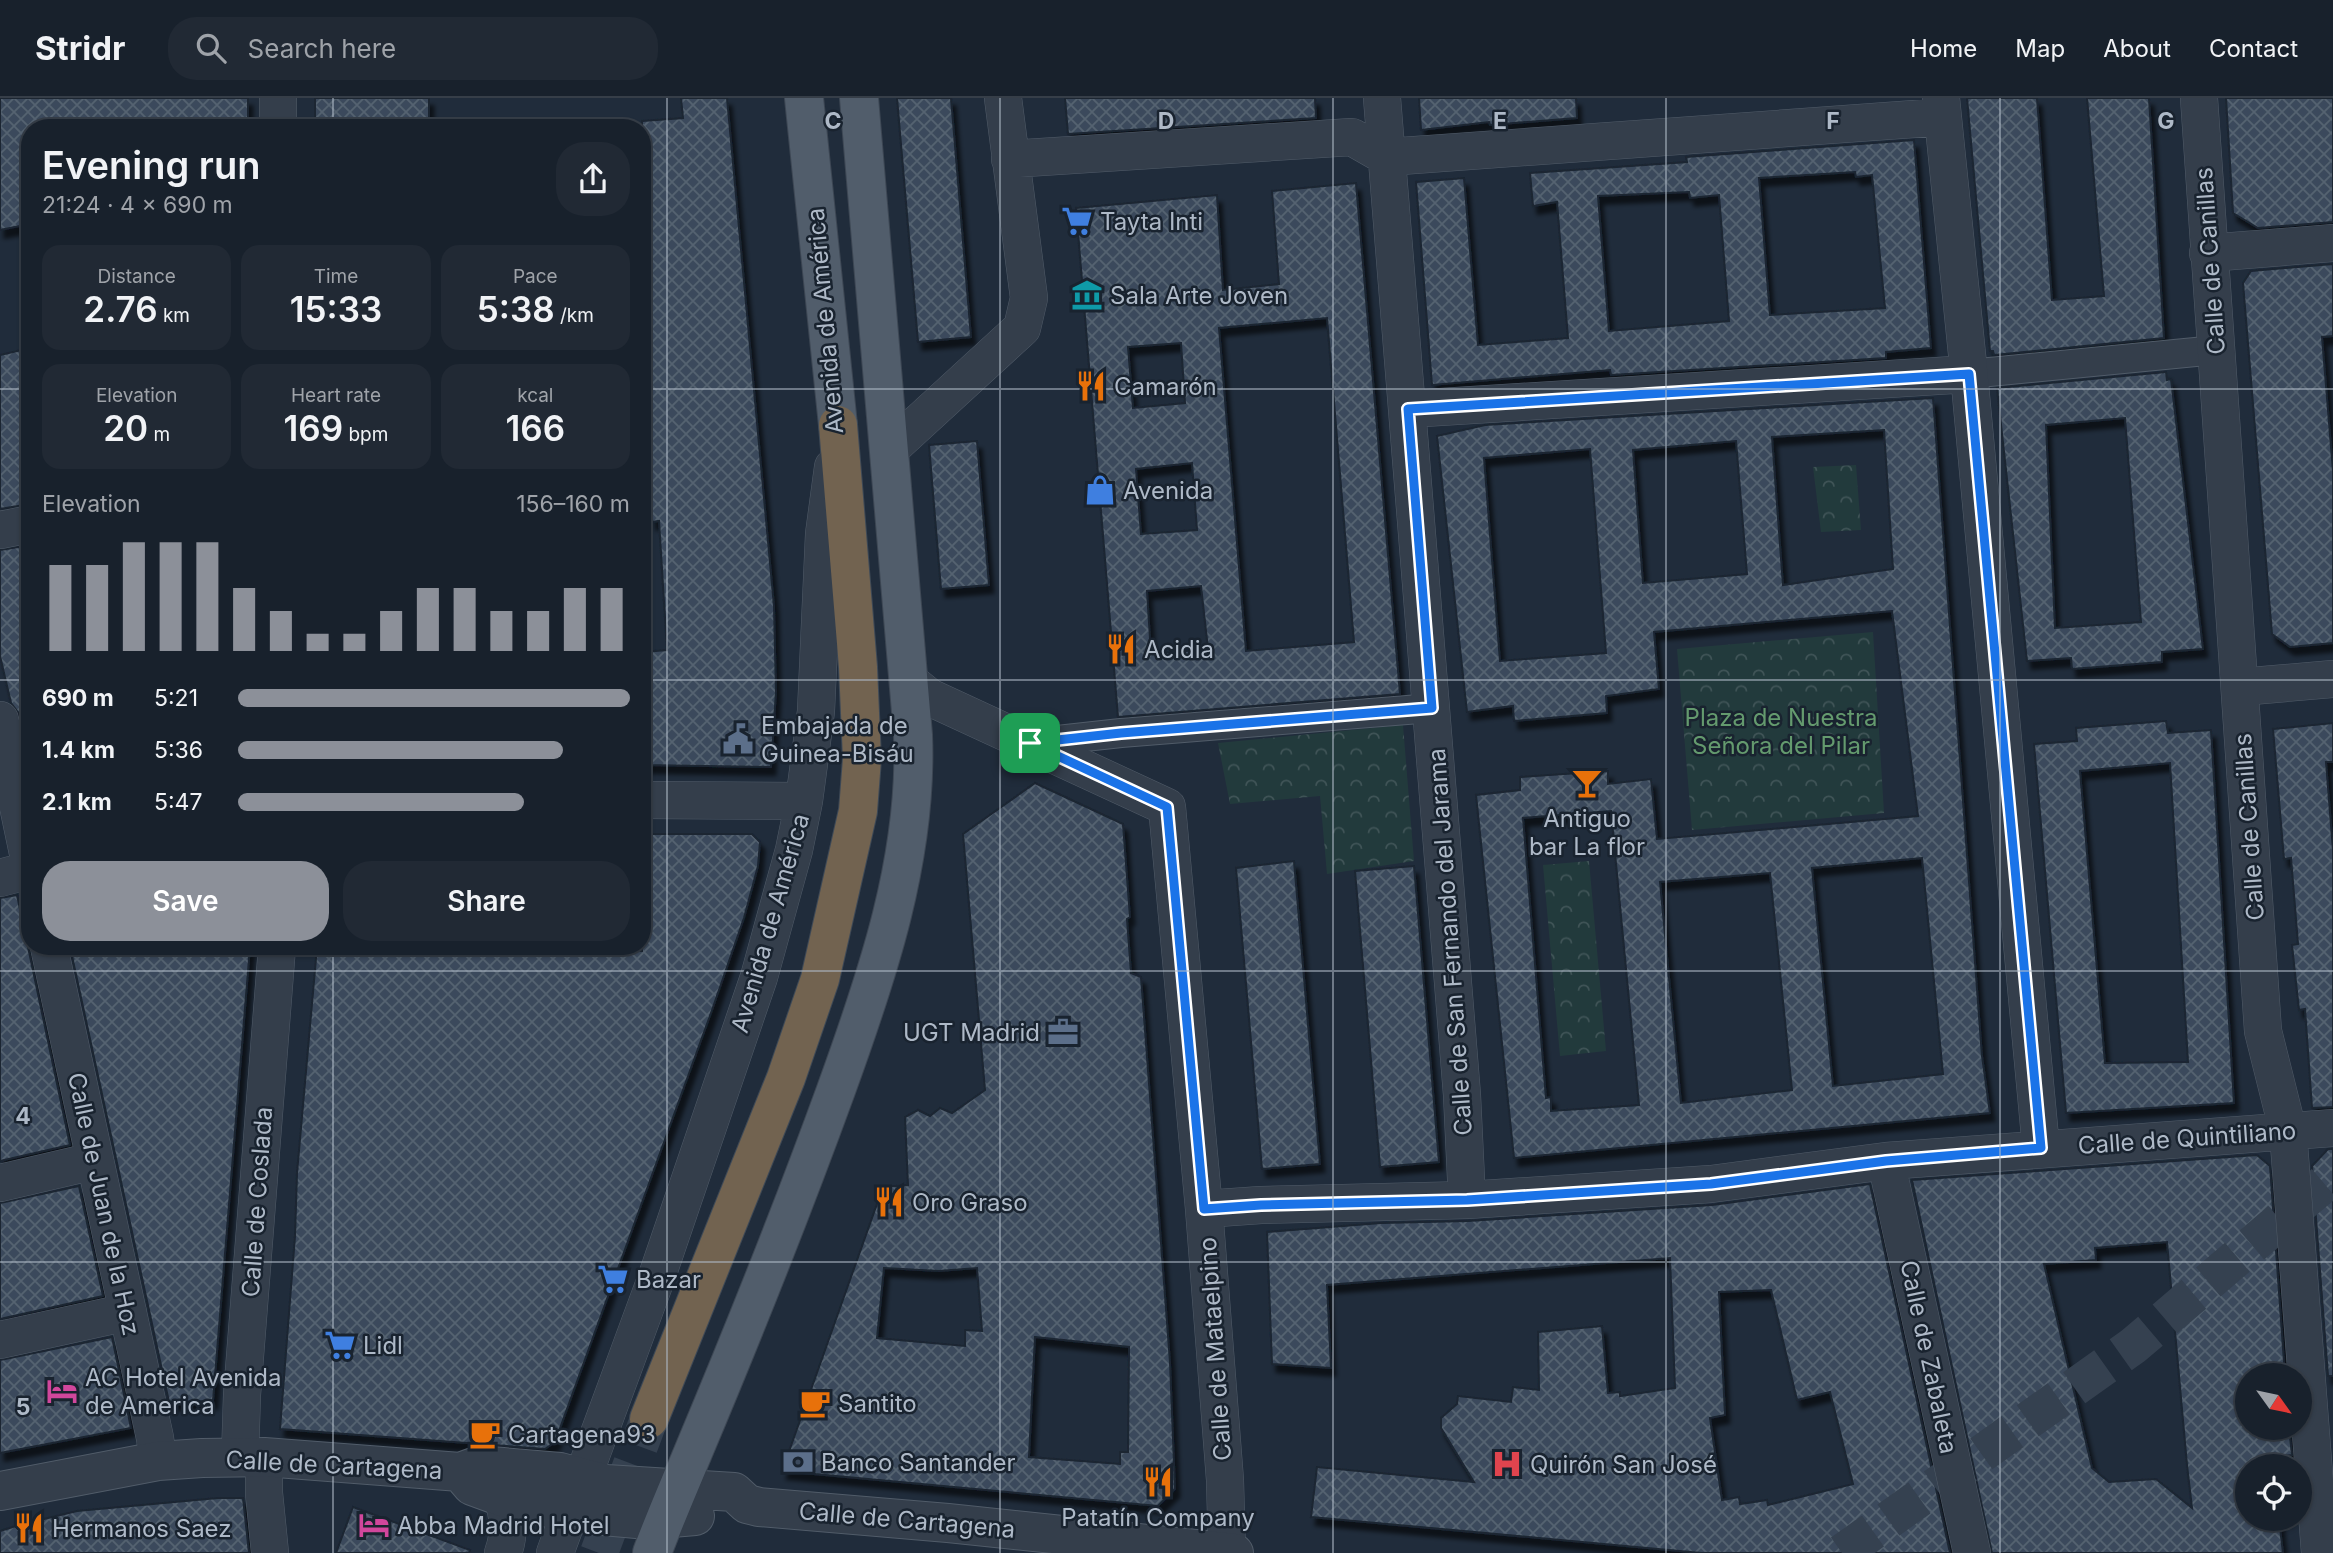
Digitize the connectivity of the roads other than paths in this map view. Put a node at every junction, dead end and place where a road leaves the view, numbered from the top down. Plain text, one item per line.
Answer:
1 (278, 98) edge
2 (804, 98) edge
3 (859, 98) edge
4 (1003, 98) edge
5 (1382, 98) edge
6 (2199, 98) edge
7 (1942, 107) edge
8 (278, 119) edge
9 (1387, 157) junction
10 (1010, 159) junction
11 (2333, 243) edge
12 (2208, 253) junction
13 (2216, 351) junction
14 (1969, 374) junction
15 (1408, 409) junction
16 (838, 425) junction
17 (889, 450) junction
18 (21, 526) edge
19 (0, 530) edge
20 (2333, 679) edge
21 (908, 680) junction
22 (2240, 687) junction
23 (1432, 708) junction
24 (0, 720) edge
25 (1030, 743) junction
26 (651, 800) edge
27 (804, 801) junction
28 (21, 820) edge
29 (21, 872) edge
30 (0, 878) edge
31 (51, 955) edge
32 (276, 955) edge
33 (2333, 1128) edge
34 (2288, 1131) junction
35 (2041, 1148) junction
36 (94, 1161) junction
37 (1886, 1161) junction
38 (0, 1182) edge
39 (1467, 1200) junction
40 (1204, 1209) junction
41 (128, 1312) junction
42 (0, 1340) edge
43 (649, 1419) tunnel mouth
44 (252, 1457) junction
45 (158, 1461) junction
46 (460, 1472) junction
47 (583, 1477) junction
48 (0, 1491) edge
49 (502, 1497) junction
50 (671, 1503) junction
51 (570, 1513) junction
52 (270, 1553) edge
53 (503, 1553) edge
54 (555, 1553) edge
55 (652, 1553) edge
56 (1227, 1553) edge
57 (1234, 1553) edge
58 (1972, 1553) edge
59 (2320, 1553) edge

1 - 8 street
2 - 16 main road, Avenida de América
3 - 17 main road
4 - 10 street
5 - 9 street, Calle de San Fernando del Jarama
6 - 12 street, Calle de Canillas
7 - 9 street
7 - 14 street
9 - 10 street
9 - 15 street, Calle de San Fernando del Jarama
10 - 17 street
11 - 12 street
12 - 13 street, Calle de Canillas
13 - 14 street
13 - 22 street, Calle de Canillas
14 - 15 street
14 - 35 street
15 - 23 street, Calle de San Fernando del Jarama
16 - 27 street, Avenida de América
16 - 43 highway
17 - 21 main road
18 - 19 street
20 - 22 street
21 - 25 street, Calle de Mataelpino
21 - 50 main road
22 - 34 street, Calle de Canillas
23 - 25 street
23 - 39 street, Calle de San Fernando del Jarama
24 - 28 street
25 - 40 street, Calle de Mataelpino
26 - 27 street
27 - 47 street, Avenida de América
29 - 30 street
31 - 36 street, Calle de Juan de la Hoz
32 - 44 street, Calle de Coslada
33 - 34 street, Calle de Quintiliano
34 - 35 street, Calle de Quintiliano
34 - 59 street, Calle de Canillas
35 - 37 street, Calle de Quintiliano
36 - 38 street
36 - 41 street, Calle de Juan de la Hoz
37 - 39 street, Calle de Quintiliano
37 - 58 street, Calle de Zabaleta
39 - 40 street, Calle de Quintiliano
40 - 56 street, Calle de Mataelpino
41 - 42 street
41 - 45 street, Calle de Juan de la Hoz
44 - 45 street, Calle de Cartagena
44 - 46 street, Calle de Cartagena
44 - 52 street, Calle de Coslada
45 - 48 street, Calle de Cartagena
46 - 47 street, Calle de Cartagena
46 - 49 street, Calle de Cartagena
47 - 50 street, Calle de Cartagena
47 - 51 street, Avenida de América
49 - 51 street, Calle de Cartagena
49 - 53 street
50 - 51 street, Calle de Cartagena
50 - 55 main road
50 - 56 street, Calle de Cartagena
51 - 54 street, Avenida de América
56 - 57 street, Calle de Cartagena

